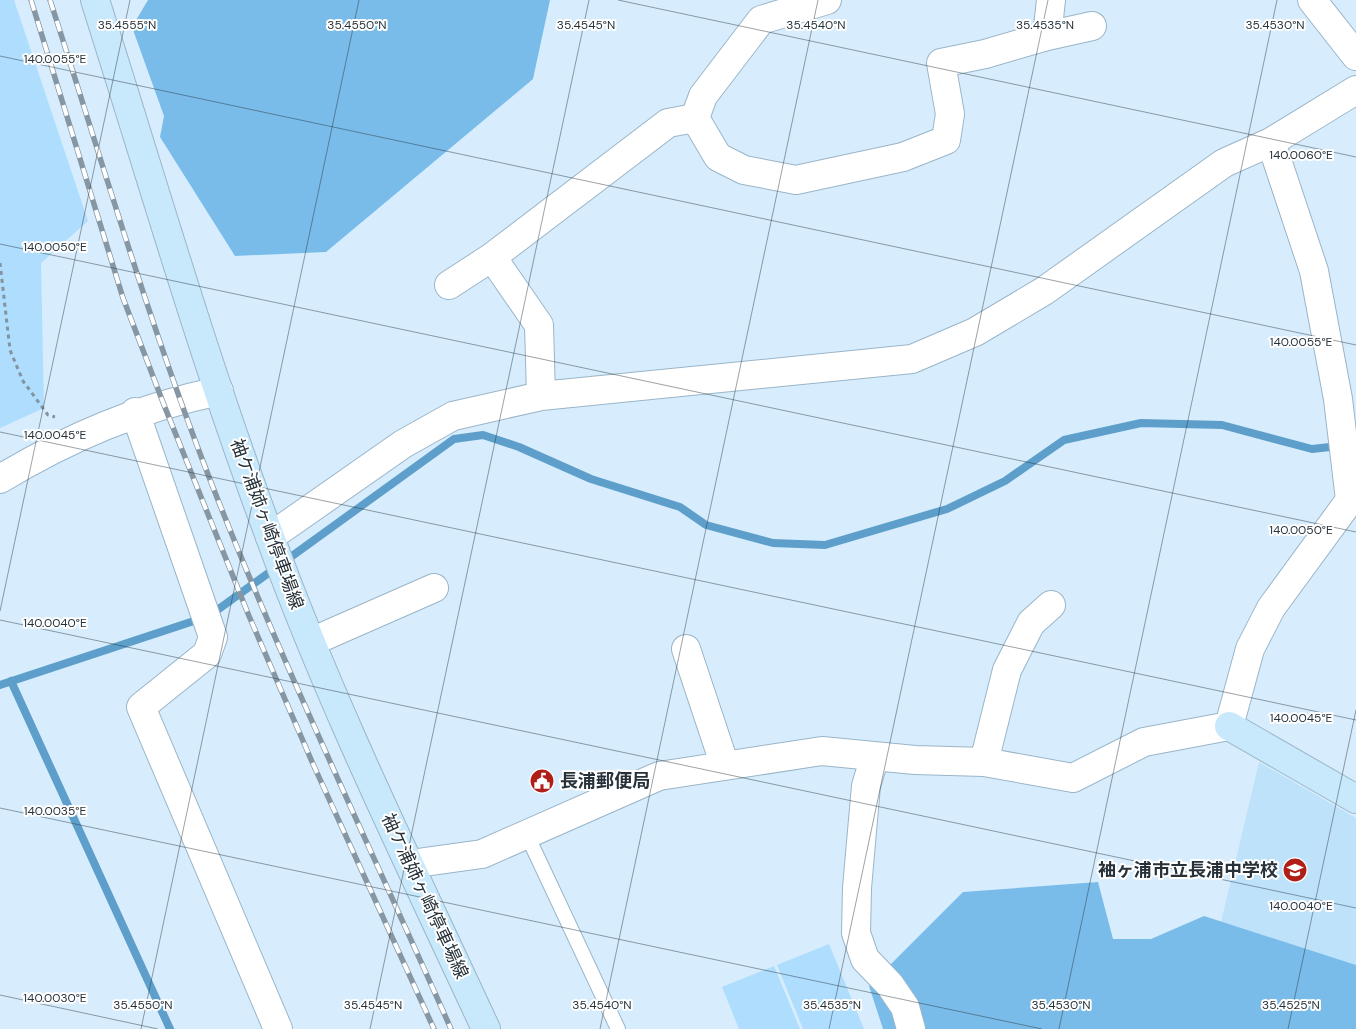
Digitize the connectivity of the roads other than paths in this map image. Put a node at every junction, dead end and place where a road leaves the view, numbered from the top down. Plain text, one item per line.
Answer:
1 (95, 0) edge
2 (828, 0) edge
3 (1051, 0) edge
4 (1312, 0) edge
5 (1092, 26) dead end
6 (1047, 36) junction
7 (1356, 56) edge
8 (1356, 90) edge
9 (695, 118) junction
10 (1271, 142) junction
11 (492, 257) junction
12 (449, 285) dead end
13 (219, 391) junction
14 (541, 396) junction
15 (136, 412) junction
16 (1348, 414) edge
17 (0, 479) edge
18 (1353, 500) edge
19 (270, 537) junction
20 (434, 588) dead end
21 (1051, 605) dead end
22 (311, 642) junction
23 (686, 649) dead end
24 (1229, 726) junction
25 (875, 756) junction
26 (984, 762) junction
27 (725, 766) junction
28 (1356, 799) edge
29 (527, 835) junction
30 (410, 864) junction
31 (278, 1029) edge
32 (486, 1029) edge
33 (618, 1029) edge
34 (911, 1029) edge

1 - 13 main road, 袖ケ浦姉ヶ崎停車場線
2 - 9 street
3 - 6 street
4 - 7 street
5 - 6 street
6 - 9 street
8 - 10 street
9 - 11 street
10 - 14 street
10 - 16 street
11 - 12 street
11 - 14 street
13 - 15 street
13 - 19 main road, 袖ケ浦姉ヶ崎停車場線
14 - 19 street
15 - 17 street
15 - 31 street
16 - 18 street
18 - 24 street
19 - 22 main road, 袖ケ浦姉ヶ崎停車場線
20 - 22 street
21 - 26 street
22 - 30 main road, 袖ケ浦姉ヶ崎停車場線
23 - 27 street
24 - 26 street
24 - 28 main road
25 - 26 street
25 - 27 street
25 - 34 street
27 - 29 street
29 - 30 street
29 - 33 lane
30 - 32 main road, 袖ケ浦姉ヶ崎停車場線

